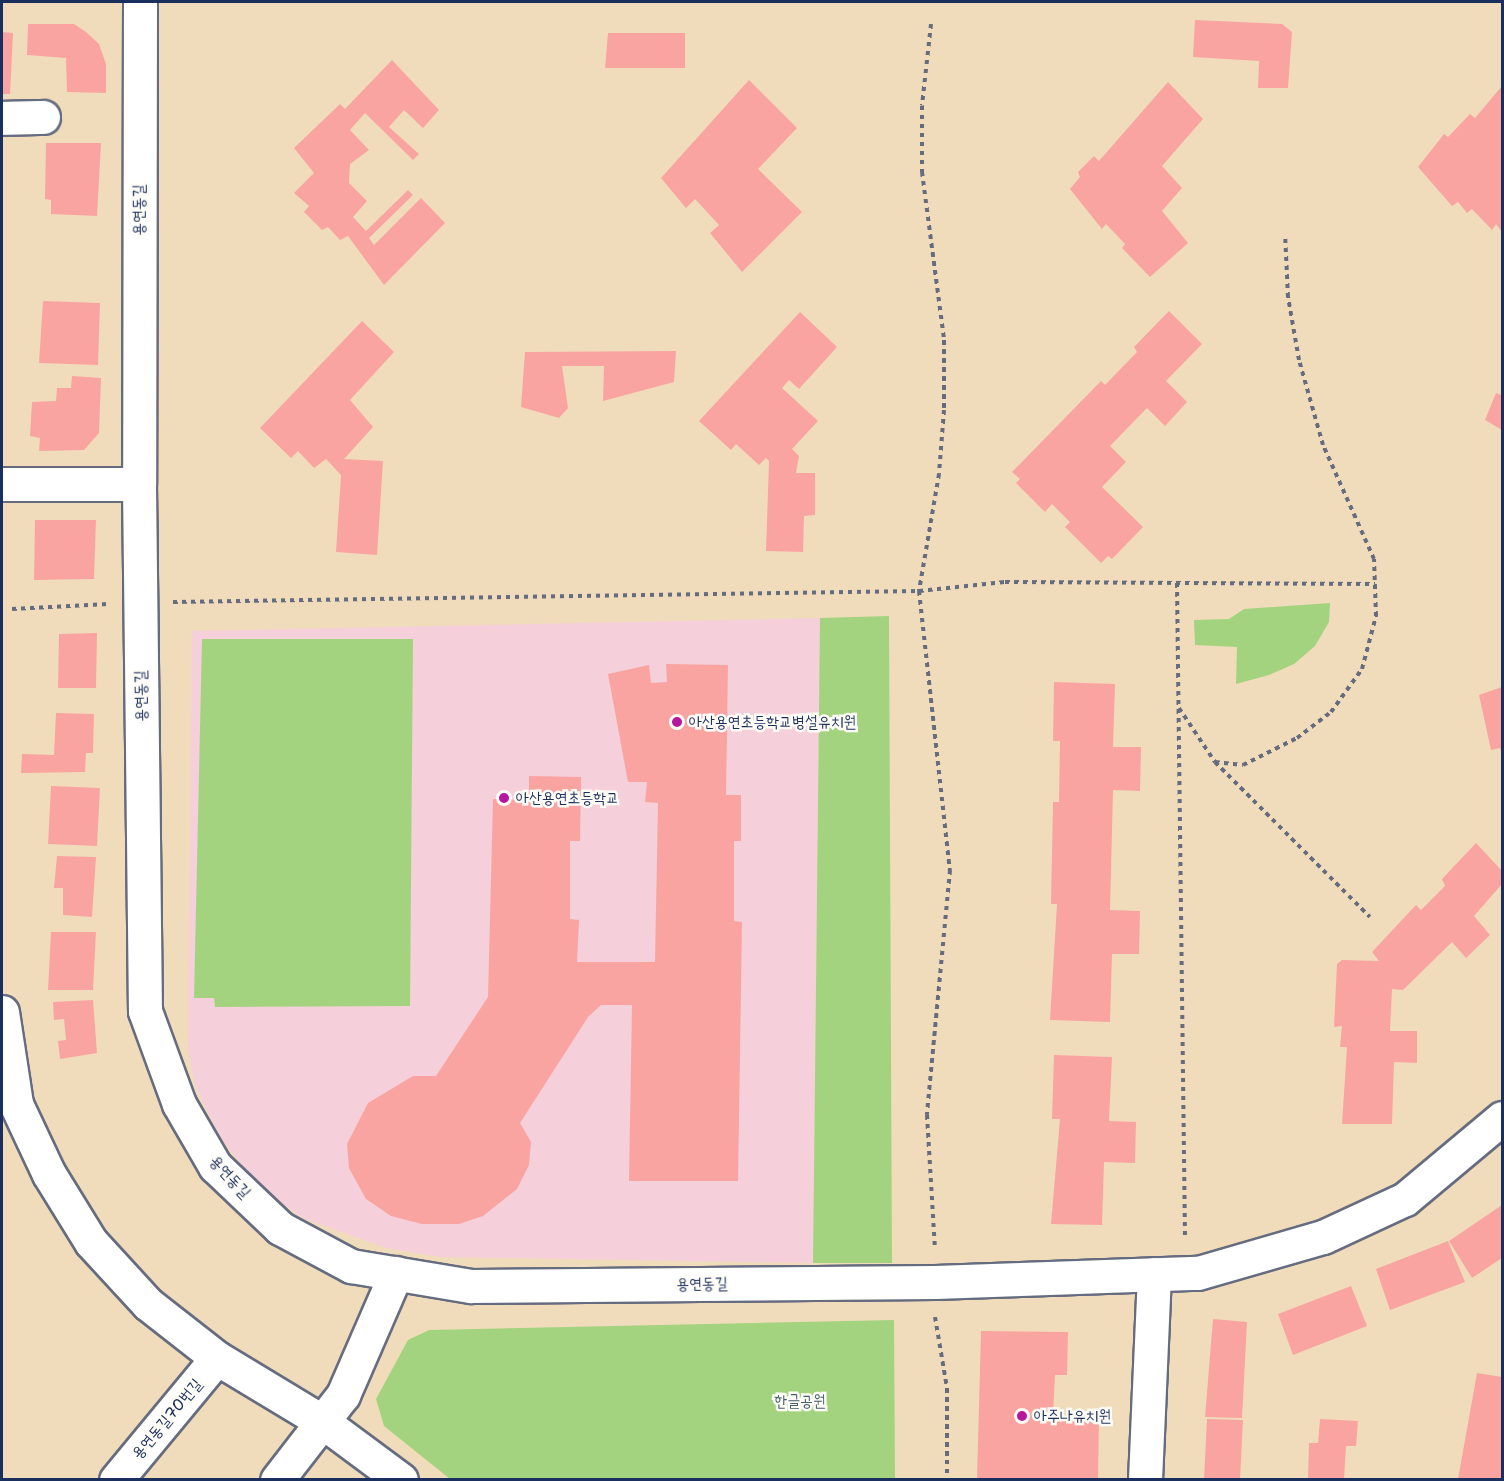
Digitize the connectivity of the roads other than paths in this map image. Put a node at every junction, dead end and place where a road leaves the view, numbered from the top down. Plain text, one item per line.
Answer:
1 (140, 2) edge
2 (43, 117) dead end
3 (2, 118) edge
4 (2, 484) edge
5 (139, 484) junction
6 (2, 1012) edge
7 (9, 1105) edge
8 (1503, 1118) edge
9 (396, 1273) junction
10 (1154, 1274) junction
11 (217, 1358) junction
12 (323, 1422) junction
13 (116, 1479) edge
14 (277, 1479) edge
15 (401, 1479) edge
16 (1145, 1479) edge

1 - 5 street, 용연동길
2 - 3 street
4 - 5 street
5 - 9 street, 용연동길
6 - 7 street
7 - 11 street
8 - 10 street, 용연동길
9 - 10 street, 용연동길
9 - 12 street
10 - 16 street
11 - 12 street
11 - 13 street, 용연동길70번길
12 - 14 street
12 - 15 street

